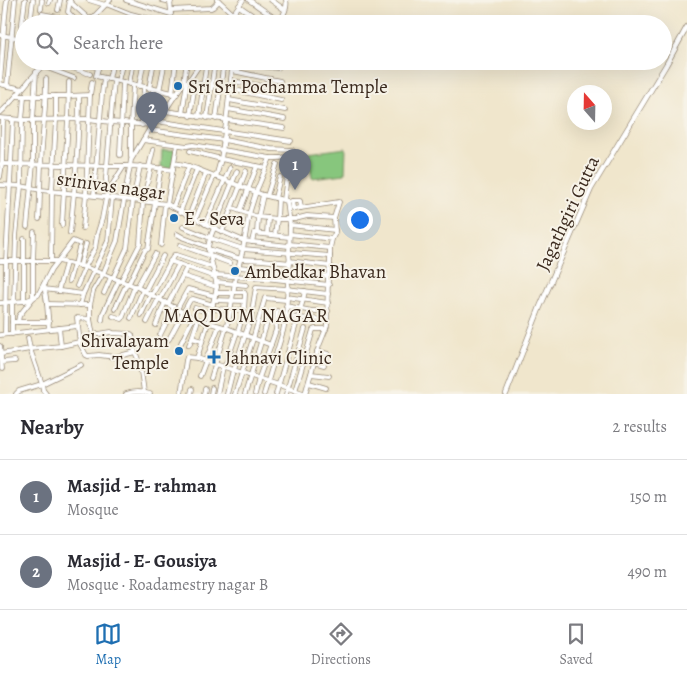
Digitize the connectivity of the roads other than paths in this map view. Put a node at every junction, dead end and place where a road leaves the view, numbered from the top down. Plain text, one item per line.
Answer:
1 (7, 0) edge
2 (15, 0) edge
3 (25, 0) edge
4 (33, 0) edge
5 (42, 0) edge
6 (60, 0) edge
7 (89, 0) edge
8 (110, 0) edge
9 (126, 0) edge
10 (162, 0) edge
11 (236, 0) edge
12 (249, 0) edge
13 (271, 0) edge
14 (286, 0) edge
15 (70, 1) edge
16 (170, 1) edge
17 (218, 1) edge
18 (241, 3) edge
19 (105, 5) junction
20 (41, 9) dead end
21 (58, 10) dead end
22 (285, 10) junction
23 (171, 12) junction
24 (233, 14) joint
25 (24, 15) edge
26 (32, 15) edge
27 (70, 15) edge
28 (86, 15) edge
29 (95, 15) edge
30 (134, 15) edge
31 (255, 15) edge
32 (272, 15) edge
33 (283, 15) edge
34 (687, 27) edge
35 (1, 35) edge
36 (11, 37) junction
37 (15, 38) edge
38 (672, 54) edge
39 (53, 70) edge
40 (78, 70) edge
41 (98, 70) edge
42 (112, 70) edge
43 (117, 70) edge
44 (132, 70) edge
45 (143, 70) edge
46 (153, 70) edge
47 (164, 70) edge
48 (176, 70) edge
49 (187, 70) edge
50 (195, 70) edge
51 (206, 70) edge
52 (214, 70) edge
53 (223, 70) edge
54 (663, 70) edge
55 (232, 71) joint
56 (36, 72) joint
57 (90, 74) dead end
58 (74, 78) dead end
59 (46, 79) dead end
60 (0, 80) edge
61 (111, 80) junction
62 (231, 81) junction
63 (280, 81) dead end
64 (69, 82) dead end
65 (92, 82) dead end
66 (186, 82) junction
67 (123, 83) junction
68 (0, 84) edge
69 (131, 84) junction
70 (204, 84) junction
71 (212, 85) junction
72 (7, 86) junction
73 (221, 86) junction
74 (141, 87) junction
75 (22, 89) junction
76 (151, 89) junction
77 (230, 89) junction
78 (282, 89) dead end
79 (194, 90) dead end
80 (159, 91) junction
81 (174, 94) junction
82 (90, 95) junction
83 (17, 96) junction
84 (24, 96) junction
85 (35, 96) junction
86 (46, 96) junction
87 (56, 96) junction
88 (69, 96) junction
89 (79, 96) junction
90 (229, 100) junction
91 (281, 100) dead end
92 (228, 109) junction
93 (285, 110) dead end
94 (165, 111) junction
95 (0, 113) edge
96 (182, 114) junction
97 (190, 116) junction
98 (199, 117) junction
99 (1, 118) edge
100 (207, 118) junction
101 (13, 119) junction
102 (33, 119) junction
103 (79, 119) junction
104 (89, 119) junction
105 (216, 119) junction
106 (22, 120) junction
107 (44, 120) junction
108 (56, 120) junction
109 (68, 120) junction
110 (227, 120) junction
111 (284, 120) dead end
112 (100, 121) junction
113 (156, 121) junction
114 (110, 122) junction
115 (122, 123) junction
116 (131, 124) junction
117 (142, 125) junction
118 (153, 125) junction
119 (284, 128) dead end
120 (149, 130) junction
121 (225, 131) junction
122 (1, 133) edge
123 (143, 140) junction
124 (224, 140) junction
125 (291, 141) dead end
126 (1, 142) edge
127 (177, 145) junction
128 (222, 149) junction
129 (153, 150) dead end
130 (190, 151) dead end
131 (1, 153) edge
132 (120, 155) dead end
133 (270, 158) junction
134 (221, 159) junction
135 (131, 160) junction
136 (174, 163) junction
137 (1, 164) edge
138 (12, 164) junction
139 (21, 164) junction
140 (33, 164) junction
141 (66, 164) junction
142 (277, 164) dead end
143 (41, 165) junction
144 (53, 165) junction
145 (76, 166) junction
146 (87, 166) junction
147 (96, 166) junction
148 (107, 166) junction
149 (124, 166) junction
150 (130, 166) junction
151 (140, 166) junction
152 (189, 166) junction
153 (150, 167) junction
154 (288, 167) dead end
155 (161, 168) junction
156 (230, 168) dead end
157 (197, 169) junction
158 (173, 170) junction
159 (237, 171) dead end
160 (246, 171) dead end
161 (206, 173) junction
162 (0, 177) edge
163 (215, 177) junction
164 (280, 177) dead end
165 (224, 181) junction
166 (232, 184) junction
167 (0, 185) edge
168 (10, 185) junction
169 (20, 186) junction
170 (240, 187) junction
171 (30, 188) junction
172 (41, 190) junction
173 (52, 190) junction
174 (248, 190) junction
175 (64, 192) junction
176 (256, 192) junction
177 (74, 193) junction
178 (86, 194) junction
179 (106, 195) junction
180 (94, 196) junction
181 (265, 196) junction
182 (112, 198) junction
183 (276, 199) junction
184 (124, 200) junction
185 (133, 201) junction
186 (288, 201) junction
187 (143, 202) junction
188 (154, 203) junction
189 (166, 204) junction
190 (173, 207) junction
191 (232, 208) junction
192 (301, 208) junction
193 (240, 211) junction
194 (180, 212) junction
195 (249, 214) junction
196 (188, 216) junction
197 (258, 217) junction
198 (268, 218) junction
199 (334, 218) junction
200 (39, 219) dead end
201 (195, 220) junction
202 (277, 220) junction
203 (289, 220) junction
204 (205, 224) junction
205 (62, 225) dead end
206 (290, 225) junction
207 (183, 226) dead end
208 (27, 227) dead end
209 (83, 228) dead end
210 (214, 228) junction
211 (335, 230) junction
212 (34, 232) dead end
213 (222, 232) junction
214 (70, 233) dead end
215 (257, 233) junction
216 (177, 234) dead end
217 (267, 234) junction
218 (275, 235) junction
219 (290, 236) junction
220 (210, 238) junction
221 (24, 239) dead end
222 (332, 239) junction
223 (244, 241) junction
224 (252, 242) junction
225 (86, 244) dead end
226 (161, 245) dead end
227 (180, 245) dead end
228 (289, 245) junction
229 (208, 248) junction
230 (330, 248) junction
231 (243, 250) junction
232 (155, 254) dead end
233 (289, 254) junction
234 (163, 256) dead end
235 (209, 256) junction
236 (330, 256) junction
237 (241, 259) junction
238 (0, 261) edge
239 (6, 261) junction
240 (15, 261) junction
241 (24, 261) junction
242 (33, 261) junction
243 (51, 261) junction
244 (59, 261) junction
245 (170, 261) junction
246 (290, 262) junction
247 (66, 263) junction
248 (230, 263) dead end
249 (178, 264) junction
250 (75, 265) junction
251 (83, 266) junction
252 (330, 266) junction
253 (187, 267) junction
254 (212, 267) junction
255 (239, 267) junction
256 (94, 270) junction
257 (289, 272) junction
258 (103, 274) junction
259 (183, 276) junction
260 (215, 276) junction
261 (236, 276) junction
262 (328, 276) junction
263 (112, 277) junction
264 (120, 280) junction
265 (69, 281) dead end
266 (288, 281) junction
267 (128, 283) junction
268 (235, 284) junction
269 (217, 285) junction
270 (246, 285) dead end
271 (329, 285) junction
272 (44, 286) junction
273 (78, 286) dead end
274 (136, 287) junction
275 (266, 287) junction
276 (287, 289) junction
277 (58, 290) junction
278 (144, 291) junction
279 (304, 291) junction
280 (104, 293) dead end
281 (233, 293) junction
282 (83, 294) junction
283 (328, 294) junction
284 (152, 295) junction
285 (33, 298) junction
286 (265, 298) junction
287 (287, 298) junction
288 (160, 299) junction
289 (303, 300) junction
290 (24, 301) junction
291 (231, 301) junction
292 (244, 301) junction
293 (13, 302) junction
294 (0, 303) edge
295 (5, 303) junction
296 (167, 303) junction
297 (213, 303) junction
298 (328, 303) junction
299 (47, 304) junction
300 (80, 305) junction
301 (90, 305) junction
302 (286, 306) junction
303 (176, 308) junction
304 (195, 308) dead end
305 (115, 309) dead end
306 (230, 309) junction
307 (301, 309) junction
308 (244, 310) junction
309 (328, 310) junction
310 (277, 311) dead end
311 (184, 312) junction
312 (270, 313) dead end
313 (142, 315) dead end
314 (113, 316) dead end
315 (286, 316) junction
316 (90, 318) junction
317 (131, 318) dead end
318 (229, 318) junction
319 (297, 318) junction
320 (196, 319) junction
321 (241, 319) junction
322 (102, 320) dead end
323 (327, 320) junction
324 (12, 322) junction
325 (18, 322) junction
326 (49, 322) junction
327 (147, 322) dead end
328 (208, 323) junction
329 (156, 325) dead end
330 (78, 326) junction
331 (219, 326) junction
332 (67, 327) junction
333 (59, 328) junction
334 (226, 328) junction
335 (49, 329) junction
336 (305, 329) dead end
337 (326, 329) junction
338 (67, 332) dead end
339 (238, 332) junction
340 (5, 334) junction
341 (12, 334) junction
342 (0, 335) edge
343 (93, 335) junction
344 (160, 335) dead end
345 (245, 335) junction
346 (28, 338) dead end
347 (169, 338) dead end
348 (192, 338) junction
349 (254, 339) junction
350 (202, 341) junction
351 (79, 342) junction
352 (261, 342) junction
353 (181, 343) dead end
354 (189, 345) dead end
355 (271, 345) junction
356 (0, 346) edge
357 (61, 346) junction
358 (30, 349) junction
359 (317, 351) junction
360 (135, 352) junction
361 (1, 354) edge
362 (328, 354) dead end
363 (197, 358) junction
364 (15, 361) dead end
365 (206, 361) junction
366 (2, 362) junction
367 (314, 362) junction
368 (216, 364) junction
369 (81, 365) dead end
370 (324, 365) dead end
371 (225, 367) junction
372 (2, 369) dead end
373 (234, 370) junction
374 (241, 373) junction
375 (311, 374) junction
376 (200, 376) dead end
377 (250, 376) junction
378 (330, 376) dead end
379 (211, 378) dead end
380 (259, 378) junction
381 (268, 381) junction
382 (309, 383) junction
383 (42, 384) junction
384 (278, 385) junction
385 (212, 388) dead end
386 (287, 388) junction
387 (326, 388) dead end
388 (144, 392) junction
389 (296, 392) edge
390 (16, 394) edge
391 (46, 394) edge
392 (126, 394) edge
393 (150, 394) edge
394 (181, 394) edge
395 (211, 394) edge
396 (217, 394) edge
397 (227, 394) edge
398 (235, 394) edge
399 (245, 394) edge
400 (255, 394) edge
401 (264, 394) edge
402 (276, 394) edge
403 (286, 394) edge
404 (306, 394) edge
405 (506, 394) edge

1 - 35 street
2 - 36 street
3 - 25 street
4 - 26 street
5 - 20 street
6 - 21 street
7 - 19 street
8 - 19 street
9 - 23 street
10 - 16 street
11 - 18 street
12 - 32 street
13 - 22 street
14 - 22 street
15 - 27 street
15 - 28 street
16 - 23 street
17 - 23 street
17 - 24 street
18 - 24 street
18 - 31 street
19 - 29 street
19 - 30 street
22 - 33 street
34 - 38 street, Jagathgiri Gutta
35 - 36 street
35 - 60 street
36 - 37 street
36 - 72 street
39 - 58 street
40 - 57 street
41 - 61 street
42 - 61 street
43 - 61 street
44 - 69 street
45 - 74 street
46 - 76 street
47 - 80 street
48 - 81 street
49 - 66 street
50 - 66 street
51 - 70 street
52 - 71 street
53 - 73 street
54 - 405 street, Jagathgiri Gutta
55 - 62 street
55 - 63 street
56 - 75 street
56 - 85 street
59 - 86 street
61 - 67 street
61 - 112 street
61 - 114 street
62 - 77 street
62 - 78 street
64 - 88 street
65 - 82 street
66 - 70 street
66 - 81 street
66 - 96 street
67 - 69 street
67 - 115 street
68 - 72 street
69 - 74 street
69 - 116 street
70 - 71 street
70 - 98 street
71 - 73 street
71 - 100 street
72 - 75 street
73 - 77 street
73 - 105 street
74 - 76 street
74 - 117 street
75 - 83 street
76 - 80 street
76 - 118 street
77 - 90 street
77 - 91 street
79 - 97 street
80 - 81 street
81 - 94 street
82 - 89 street
82 - 104 street
83 - 84 street
83 - 95 street
84 - 85 street
84 - 106 street
85 - 86 street
85 - 102 street
86 - 87 street
86 - 107 street
87 - 88 street
87 - 108 street
88 - 89 street
88 - 109 street
89 - 103 street
90 - 92 street
90 - 93 street
92 - 110 street
92 - 111 street
94 - 96 street
94 - 113 street
96 - 97 street
97 - 98 street
98 - 100 street
99 - 101 street
99 - 122 street
100 - 105 street
101 - 106 street
101 - 138 street
102 - 106 street
102 - 107 street
102 - 140 street
103 - 104 street
103 - 109 street
103 - 145 street
104 - 112 street
104 - 146 street
105 - 110 street
106 - 139 street
107 - 108 street
107 - 143 street
108 - 109 street
108 - 144 street
109 - 141 street
110 - 119 street
110 - 121 street
112 - 114 street
112 - 147 street
113 - 118 street
113 - 121 street
114 - 115 street
114 - 148 street
115 - 116 street
115 - 132 street
116 - 117 street
116 - 135 street
117 - 118 street
118 - 120 street
120 - 123 street
120 - 124 street
121 - 124 street
121 - 125 street
122 - 126 street
123 - 127 street
123 - 135 street
124 - 128 street
124 - 133 street
126 - 131 street
127 - 128 street
127 - 136 street
128 - 133 street
128 - 134 street
129 - 153 street
130 - 134 street
131 - 137 street
133 - 176 street
134 - 163 street
134 - 174 street
135 - 150 street
136 - 152 street
136 - 158 street
137 - 138 street
137 - 162 street
138 - 139 street
138 - 168 street
139 - 140 street
139 - 169 street
140 - 143 street
140 - 171 street
141 - 144 street
141 - 145 street
141 - 175 street
142 - 181 street
143 - 144 street
143 - 172 street
144 - 173 street
145 - 146 street
145 - 177 street
146 - 147 street
146 - 178 street
147 - 148 street
147 - 180 street
148 - 149 street
148 - 179 street
149 - 150 street
149 - 179 street
150 - 151 street
150 - 184 street
151 - 153 street
151 - 185 street
152 - 157 street
152 - 190 street
153 - 155 street
153 - 187 street
154 - 186 street
155 - 158 street
155 - 188 street
156 - 165 street
157 - 161 street
157 - 194 street
158 - 189 street
159 - 166 street
160 - 170 street
161 - 163 street
161 - 196 street
163 - 165 street
163 - 201 street
164 - 183 street
165 - 166 street
165 - 204 street
166 - 170 street
166 - 210 street
167 - 168 street, srinivas nagar
168 - 169 street, srinivas nagar
168 - 239 street
169 - 171 street, srinivas nagar
169 - 240 street
170 - 174 street
170 - 191 street
171 - 172 street, srinivas nagar
171 - 208 street
172 - 173 street, srinivas nagar
172 - 200 street
173 - 175 street, srinivas nagar
173 - 243 street
174 - 176 street
174 - 193 street
175 - 177 street, srinivas nagar
175 - 205 street
176 - 181 street
176 - 195 street
177 - 178 street, srinivas nagar
177 - 214 street
178 - 180 street, srinivas nagar
178 - 209 street
179 - 180 street, srinivas nagar
179 - 182 street, srinivas nagar
179 - 251 street
181 - 183 street
181 - 197 street
182 - 184 street, srinivas nagar
182 - 256 street
183 - 186 street
183 - 202 street
184 - 185 street, srinivas nagar
184 - 258 street
185 - 187 street, srinivas nagar
185 - 263 street
186 - 192 street
186 - 192 street
186 - 203 street
187 - 188 street, srinivas nagar
187 - 264 street
188 - 189 street, srinivas nagar
188 - 267 street
189 - 190 street, srinivas nagar
189 - 226 street
190 - 194 street, srinivas nagar
191 - 193 street
191 - 213 street
192 - 199 street
193 - 195 street
194 - 196 street, srinivas nagar
195 - 197 street
195 - 223 street
196 - 201 street, srinivas nagar
197 - 198 street
197 - 215 street
198 - 202 street
198 - 217 street
199 - 203 street
199 - 211 street
201 - 204 street, srinivas nagar
202 - 203 street
202 - 218 street
203 - 206 street
204 - 210 street, srinivas nagar
206 - 211 street
206 - 219 street
207 - 220 street
210 - 213 street, srinivas nagar
210 - 220 street
211 - 222 street
212 - 242 street
213 - 223 street, srinivas nagar
215 - 217 street
215 - 224 street
216 - 229 street
217 - 218 street
218 - 219 street
219 - 222 street
219 - 228 street
220 - 229 street
220 - 231 street
221 - 241 street
222 - 230 street
223 - 224 street, srinivas nagar
223 - 231 street
224 - 228 street, srinivas nagar
225 - 251 street
227 - 235 street
228 - 230 street, srinivas nagar
228 - 233 street
229 - 235 street
229 - 237 street
230 - 236 street
231 - 233 street
231 - 237 street
232 - 274 street
233 - 236 street
233 - 246 street
234 - 278 street
235 - 248 street
235 - 254 street
236 - 252 street
237 - 246 street
237 - 255 street
238 - 239 street
239 - 240 street
239 - 295 street
240 - 241 street
240 - 293 street
241 - 242 street
241 - 290 street
242 - 243 street
242 - 285 street
243 - 244 street
244 - 247 street
244 - 250 street
244 - 272 street
245 - 249 street
245 - 254 street
245 - 284 street
246 - 252 street
246 - 257 street
247 - 250 street
247 - 277 street
249 - 253 street
249 - 288 street
250 - 251 street
250 - 265 street
251 - 256 street
251 - 273 street
252 - 262 street
253 - 259 street
253 - 260 street
254 - 260 street
255 - 257 street
255 - 261 street
256 - 258 street
256 - 282 street
257 - 262 street
257 - 266 street
258 - 263 street
258 - 301 street
259 - 269 street
259 - 296 street
260 - 261 street
260 - 269 street
261 - 266 street
261 - 268 street
262 - 271 street
263 - 264 street
263 - 280 street
264 - 267 street
264 - 322 street
266 - 271 street
266 - 276 street
267 - 274 street
267 - 305 street
268 - 269 street
268 - 270 street
268 - 281 street
269 - 297 street
271 - 283 street
272 - 277 street
272 - 285 street
272 - 299 street
274 - 278 street
274 - 314 street
275 - 276 street
275 - 286 street
275 - 345 street
276 - 279 street
276 - 287 street
277 - 282 street
278 - 284 street
278 - 317 street
279 - 283 street
279 - 289 street
281 - 291 street
281 - 292 street
281 - 297 street
282 - 300 street
283 - 298 street
284 - 288 street
284 - 313 street
285 - 290 street
285 - 325 street
286 - 287 street
286 - 349 street
287 - 289 street
287 - 302 street
288 - 296 street
288 - 327 street
289 - 298 street
289 - 307 street
290 - 293 street
291 - 292 street
291 - 297 street
291 - 306 street
292 - 308 street
293 - 295 street
293 - 324 street
294 - 295 street
295 - 340 street
296 - 303 street
296 - 329 street
297 - 303 street
297 - 304 street
297 - 306 street
297 - 311 street
297 - 328 street
298 - 309 street
299 - 300 street
299 - 326 street
300 - 301 street
301 - 316 street
302 - 307 street
302 - 315 street
303 - 311 street
303 - 344 street
306 - 308 street
306 - 318 street
307 - 309 street
307 - 319 street
308 - 321 street
309 - 323 street
310 - 355 street
311 - 320 street
311 - 347 street
312 - 352 street
315 - 319 street
315 - 381 street
316 - 330 street
316 - 343 street
318 - 321 street
318 - 334 street
319 - 323 street
319 - 384 street
320 - 328 street
320 - 348 street
320 - 353 street
321 - 339 street
323 - 337 street
324 - 325 street
324 - 341 street
325 - 326 street
326 - 335 street
328 - 331 street
328 - 350 street
330 - 332 street
330 - 351 street
331 - 334 street
331 - 365 street
332 - 333 street
332 - 338 street
333 - 335 street
333 - 357 street
334 - 339 street
334 - 368 street
335 - 341 street
336 - 386 street
337 - 359 street
337 - 389 street
339 - 345 street
339 - 371 street
340 - 341 street
340 - 342 street
343 - 351 street
343 - 360 street
345 - 349 street
345 - 373 street
346 - 358 street
348 - 350 street
348 - 354 street
349 - 352 street
349 - 374 street
350 - 363 street
351 - 357 street
351 - 360 street
352 - 355 street
352 - 377 street
355 - 380 street
356 - 361 street
357 - 358 street
358 - 361 street
358 - 383 street
359 - 362 street
359 - 367 street
360 - 388 street
361 - 366 street
363 - 365 street
363 - 394 street
364 - 366 street
365 - 368 street
365 - 376 street
366 - 372 street
367 - 370 street
367 - 375 street
368 - 371 street
368 - 379 street
369 - 383 street
371 - 373 street
371 - 396 street
373 - 374 street
373 - 397 street
374 - 377 street
374 - 398 street
375 - 378 street
375 - 382 street
377 - 380 street
377 - 399 street
380 - 381 street
380 - 400 street
381 - 384 street
381 - 401 street
382 - 387 street
382 - 404 street
383 - 390 street
383 - 391 street
384 - 386 street
384 - 402 street
385 - 395 street
386 - 389 street
386 - 403 street
388 - 392 street
388 - 393 street
389 - 404 street

